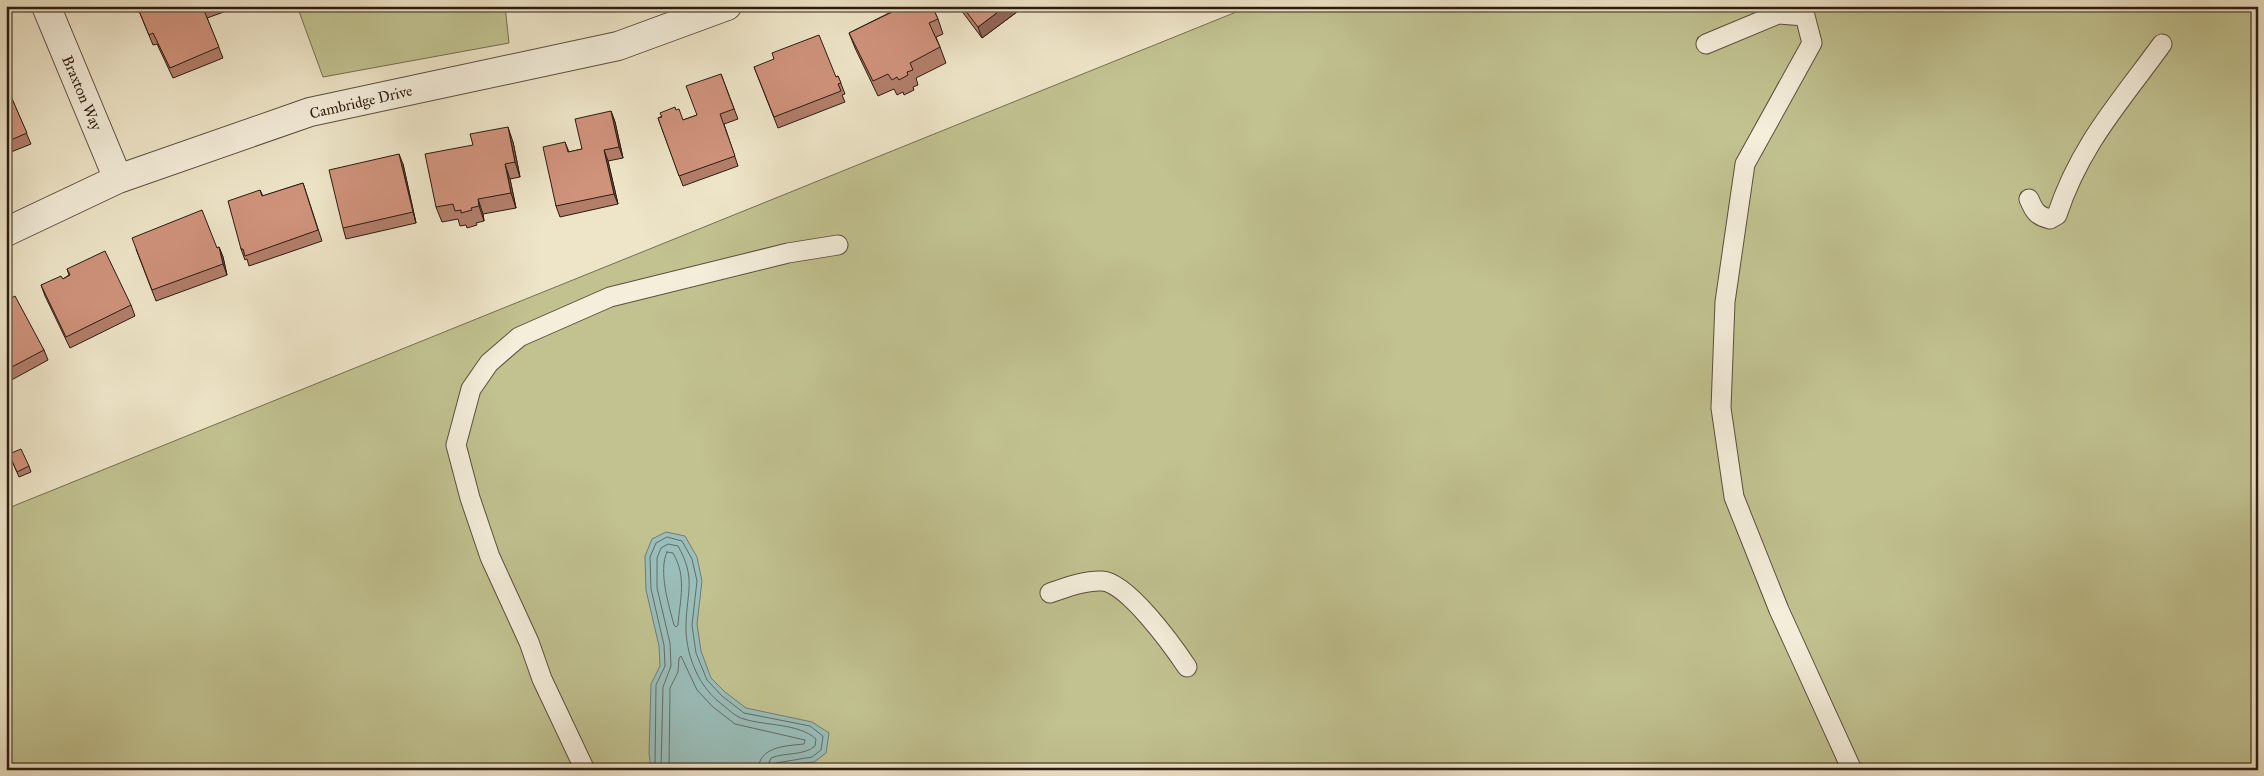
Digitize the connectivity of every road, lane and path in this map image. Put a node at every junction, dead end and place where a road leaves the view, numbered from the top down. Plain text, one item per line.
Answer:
1 (46, 6) edge
2 (727, 6) edge
3 (1706, 44) dead end
4 (2162, 44) dead end
5 (118, 179) junction
6 (2029, 199) dead end
7 (6, 232) edge
8 (838, 245) dead end
9 (1050, 593) dead end
10 (1187, 667) dead end
11 (585, 770) edge
12 (1852, 770) edge

1 - 5 street, Braxton Way
2 - 5 street, Cambridge Drive
3 - 12 lane
4 - 6 lane
5 - 7 street, Cambridge Drive
8 - 11 lane
9 - 10 lane

